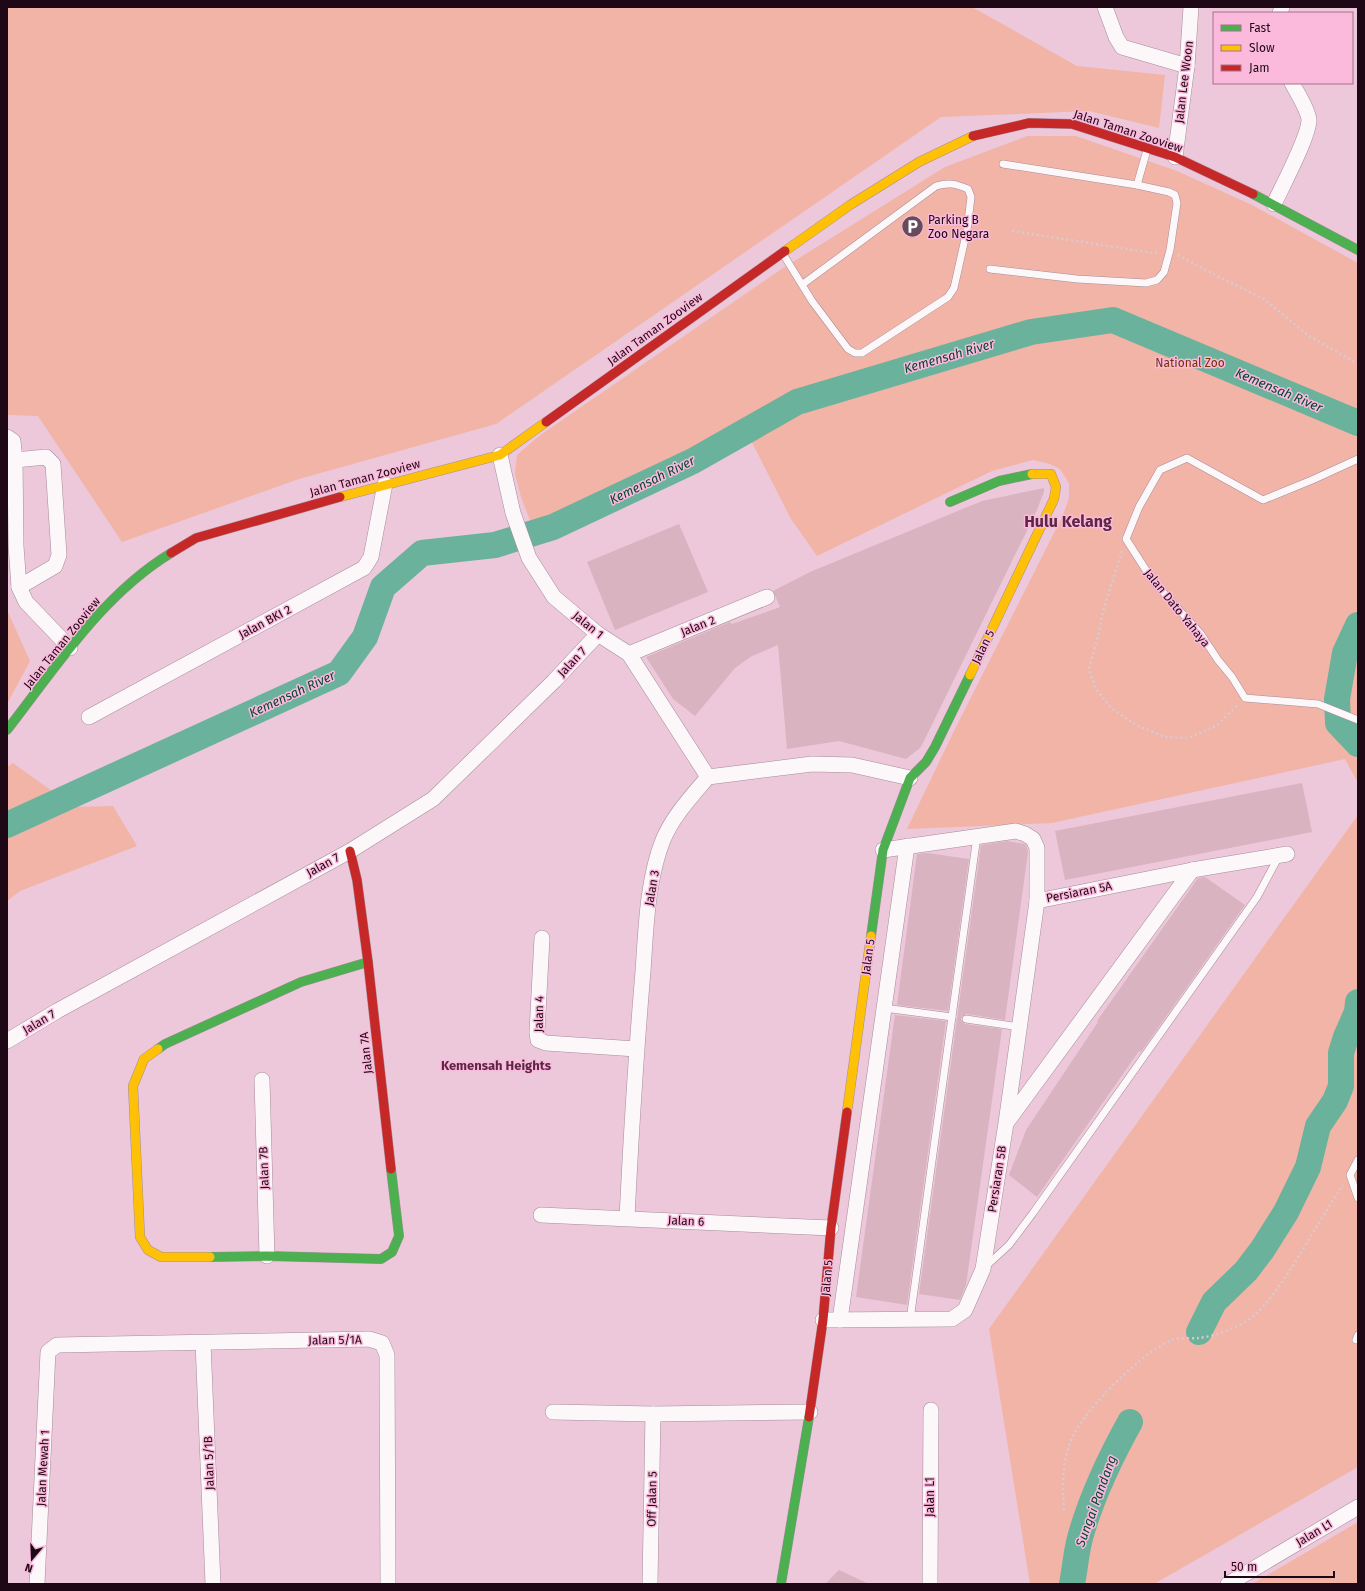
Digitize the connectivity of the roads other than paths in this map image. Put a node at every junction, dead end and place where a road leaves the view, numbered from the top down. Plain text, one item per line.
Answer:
1 (1106, 7) edge
2 (1190, 7) edge
3 (1187, 66) junction
4 (1293, 84) edge
5 (1147, 148) junction
6 (1175, 157) junction
7 (1003, 164) dead end
8 (1137, 185) junction
9 (1274, 204) junction
10 (1358, 250) edge
11 (783, 253) junction
12 (990, 269) dead end
13 (803, 284) junction
14 (7, 437) edge
15 (500, 455) junction
16 (1358, 459) edge
17 (15, 460) junction
18 (385, 484) junction
19 (950, 502) dead end
20 (19, 587) junction
21 (768, 597) dead end
22 (598, 634) junction
23 (70, 648) junction
24 (629, 654) junction
25 (89, 717) dead end
26 (1358, 720) edge
27 (7, 730) edge
28 (708, 777) junction
29 (910, 778) junction
30 (977, 836) junction
31 (907, 846) junction
32 (350, 850) junction
33 (883, 850) junction
34 (1283, 854) joint
35 (1192, 870) junction
36 (1037, 901) junction
37 (542, 938) dead end
38 (368, 962) junction
39 (884, 1008) junction
40 (952, 1018) junction
41 (966, 1019) dead end
42 (1020, 1027) junction
43 (7, 1041) edge
44 (636, 1048) junction
45 (262, 1080) dead end
46 (1006, 1123) junction
47 (1358, 1160) edge
48 (1358, 1198) edge
49 (541, 1215) dead end
50 (627, 1218) junction
51 (831, 1228) junction
52 (267, 1256) junction
53 (983, 1268) junction
54 (823, 1320) junction
55 (840, 1320) junction
56 (910, 1320) junction
57 (203, 1343) junction
58 (48, 1352) joint
59 (931, 1410) dead end
60 (553, 1412) dead end
61 (810, 1412) junction
62 (653, 1414) junction
63 (1358, 1507) edge
64 (38, 1584) edge
65 (213, 1584) edge
66 (388, 1584) edge
67 (650, 1584) edge
68 (781, 1584) edge
69 (930, 1584) edge
70 (1228, 1584) edge

1 - 3 street
2 - 3 street, Jalan Lee Woon
3 - 6 street, Jalan Lee Woon
4 - 9 street
5 - 6 street, Jalan Taman Zooview
5 - 8 lane
5 - 11 street, Jalan Taman Zooview
6 - 9 street, Jalan Taman Zooview
7 - 8 lane
8 - 12 lane
9 - 10 street, Jalan Taman Zooview
11 - 13 lane
11 - 15 street, Jalan Taman Zooview
13 - 13 lane
14 - 17 street
15 - 18 street, Jalan Taman Zooview
15 - 22 street, Jalan 1
16 - 26 lane, Jalan Dato Yahaya
17 - 20 street
17 - 20 street
18 - 23 street, Jalan Taman Zooview
18 - 25 street, Jalan BKI 2
19 - 29 street, Jalan 5
20 - 23 street
21 - 24 street, Jalan 2
22 - 24 street, Jalan 1
22 - 32 street, Jalan 7
23 - 27 street, Jalan Taman Zooview
24 - 28 street, Jalan 1
28 - 29 street
28 - 44 street, Jalan 3
29 - 33 street, Jalan 5
30 - 31 street, Persiaran 5A
30 - 36 street, Persiaran 5A
30 - 40 lane
31 - 33 street, Persiaran 5A
31 - 39 street, Jalan 5
32 - 38 street, Jalan 7A
32 - 43 street, Jalan 7
33 - 51 street, Jalan 5
34 - 35 street, Persiaran 5A
34 - 53 lane
35 - 36 street, Persiaran 5A
35 - 46 street
36 - 42 street, Persiaran 5B
37 - 44 street, Jalan 4
38 - 52 street, Jalan 7A
38 - 52 street
39 - 40 lane
39 - 55 street, Jalan 5
40 - 56 lane
41 - 42 lane
42 - 46 street, Persiaran 5B
44 - 50 street, Jalan 3
45 - 52 street, Jalan 7B
46 - 53 street, Persiaran 5B
47 - 48 lane
49 - 50 street, Jalan 6
50 - 51 street, Jalan 6
51 - 54 street, Jalan 5
53 - 56 street, Persiaran 5B
54 - 55 street, Persiaran 5B
54 - 61 street, Jalan 5
55 - 56 street, Persiaran 5B
57 - 58 street, Jalan 5/1A
57 - 65 street, Jalan 5/1B
57 - 66 street, Jalan 5/1A
58 - 64 street, Jalan Mewah 1
59 - 69 street, Jalan L1
60 - 62 street
61 - 62 street
61 - 68 street, Jalan 5
62 - 67 street, Off Jalan 5
63 - 70 street, Jalan L1

